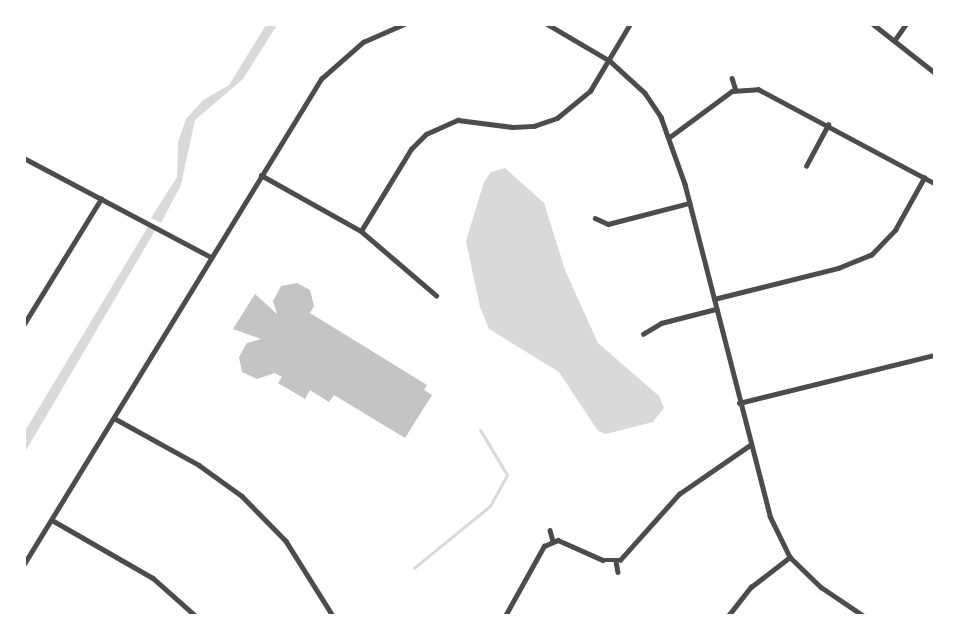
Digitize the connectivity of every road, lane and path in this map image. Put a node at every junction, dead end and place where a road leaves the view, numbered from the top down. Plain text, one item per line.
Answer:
1 (404, 24) edge
2 (547, 24) edge
3 (630, 24) edge
4 (873, 24) edge
5 (906, 24) edge
6 (894, 40) junction
7 (610, 61) junction
8 (934, 72) edge
9 (732, 78) dead end
10 (736, 90) junction
11 (828, 125) junction
12 (671, 136) junction
13 (24, 158) edge
14 (806, 166) dead end
15 (261, 175) junction
16 (924, 178) junction
17 (934, 183) edge
18 (101, 199) junction
19 (689, 203) junction
20 (596, 218) dead end
21 (361, 231) junction
22 (211, 257) junction
23 (436, 295) dead end
24 (713, 299) junction
25 (716, 309) junction
26 (24, 324) edge
27 (643, 334) dead end
28 (934, 355) edge
29 (739, 403) junction
30 (114, 418) junction
31 (750, 445) junction
32 (52, 520) junction
33 (550, 530) dead end
34 (553, 541) junction
35 (790, 557) junction
36 (616, 561) junction
37 (24, 564) edge
38 (618, 572) dead end
39 (196, 615) edge
40 (333, 615) edge
41 (505, 615) edge
42 (728, 615) edge
43 (864, 615) edge

1 - 15 street
2 - 7 street
3 - 7 street
4 - 6 street
5 - 6 street
6 - 8 street
7 - 12 street
7 - 21 street
9 - 10 street
10 - 11 street
10 - 12 street
11 - 14 street
11 - 16 street
12 - 19 street
13 - 18 street
15 - 21 street
15 - 22 street
16 - 17 street
16 - 24 street
18 - 22 street
18 - 26 street
19 - 20 street
19 - 24 street
21 - 23 street
22 - 30 street
24 - 25 street
25 - 27 street
25 - 29 street
28 - 29 street
29 - 31 street
30 - 32 street
30 - 40 street
31 - 35 street
31 - 36 street
32 - 37 street
32 - 39 street
33 - 34 street
34 - 36 street
34 - 41 street
35 - 42 street
35 - 43 street
36 - 38 street

